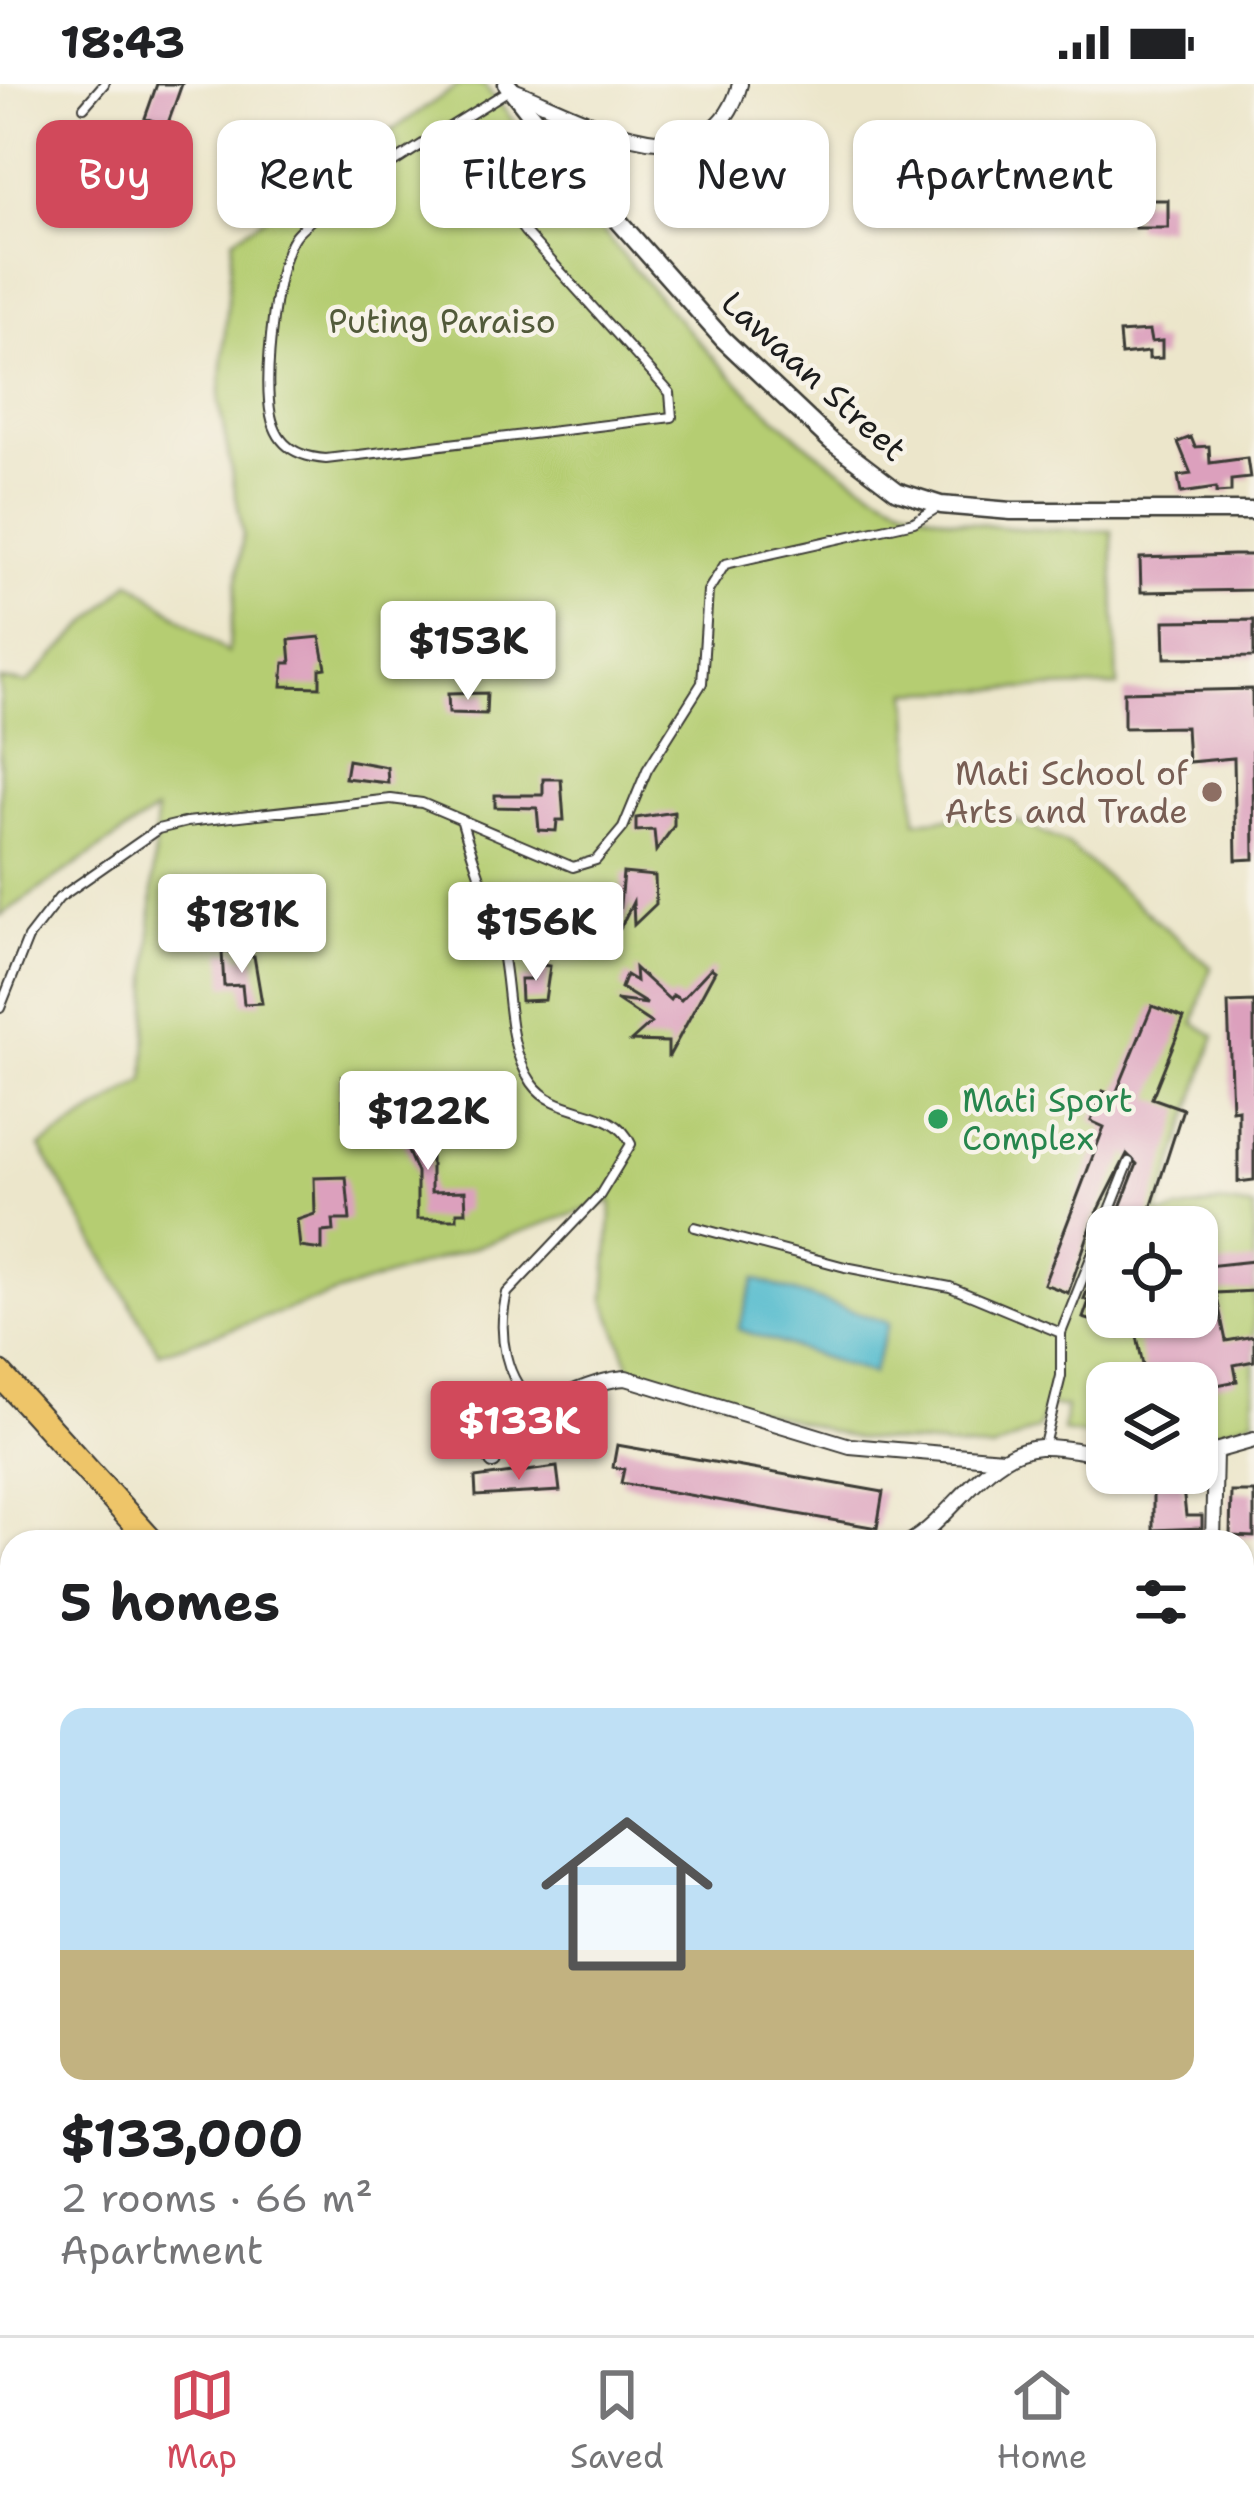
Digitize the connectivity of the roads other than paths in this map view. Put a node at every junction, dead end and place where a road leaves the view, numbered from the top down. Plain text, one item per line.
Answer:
1 (104, 84) edge
2 (740, 84) edge
3 (509, 86) edge
4 (83, 107) dead end
5 (462, 120) edge
6 (448, 130) joint
7 (941, 505) junction
8 (1254, 511) edge
9 (462, 821) junction
10 (0, 1008) edge
11 (1129, 1162) dead end
12 (695, 1228) dead end
13 (1061, 1333) junction
14 (0, 1374) edge
15 (539, 1408) junction
16 (1254, 1440) edge
17 (1043, 1447) junction
18 (1218, 1451) edge
19 (1086, 1452) edge
20 (1002, 1459) junction
21 (493, 1462) dead end
22 (1214, 1494) edge
23 (141, 1530) edge
24 (931, 1530) edge
25 (1213, 1530) edge

1 - 4 lane
2 - 3 street
3 - 5 lane
3 - 7 street, Lawaan Street
6 - 6 lane
7 - 8 street, Lawaan Street
7 - 9 lane
9 - 10 lane
9 - 15 lane
11 - 13 lane
12 - 13 lane
13 - 17 lane
14 - 23 highway
15 - 20 street
15 - 21 street
16 - 18 street
17 - 19 street
17 - 20 street
20 - 24 street
22 - 25 street

